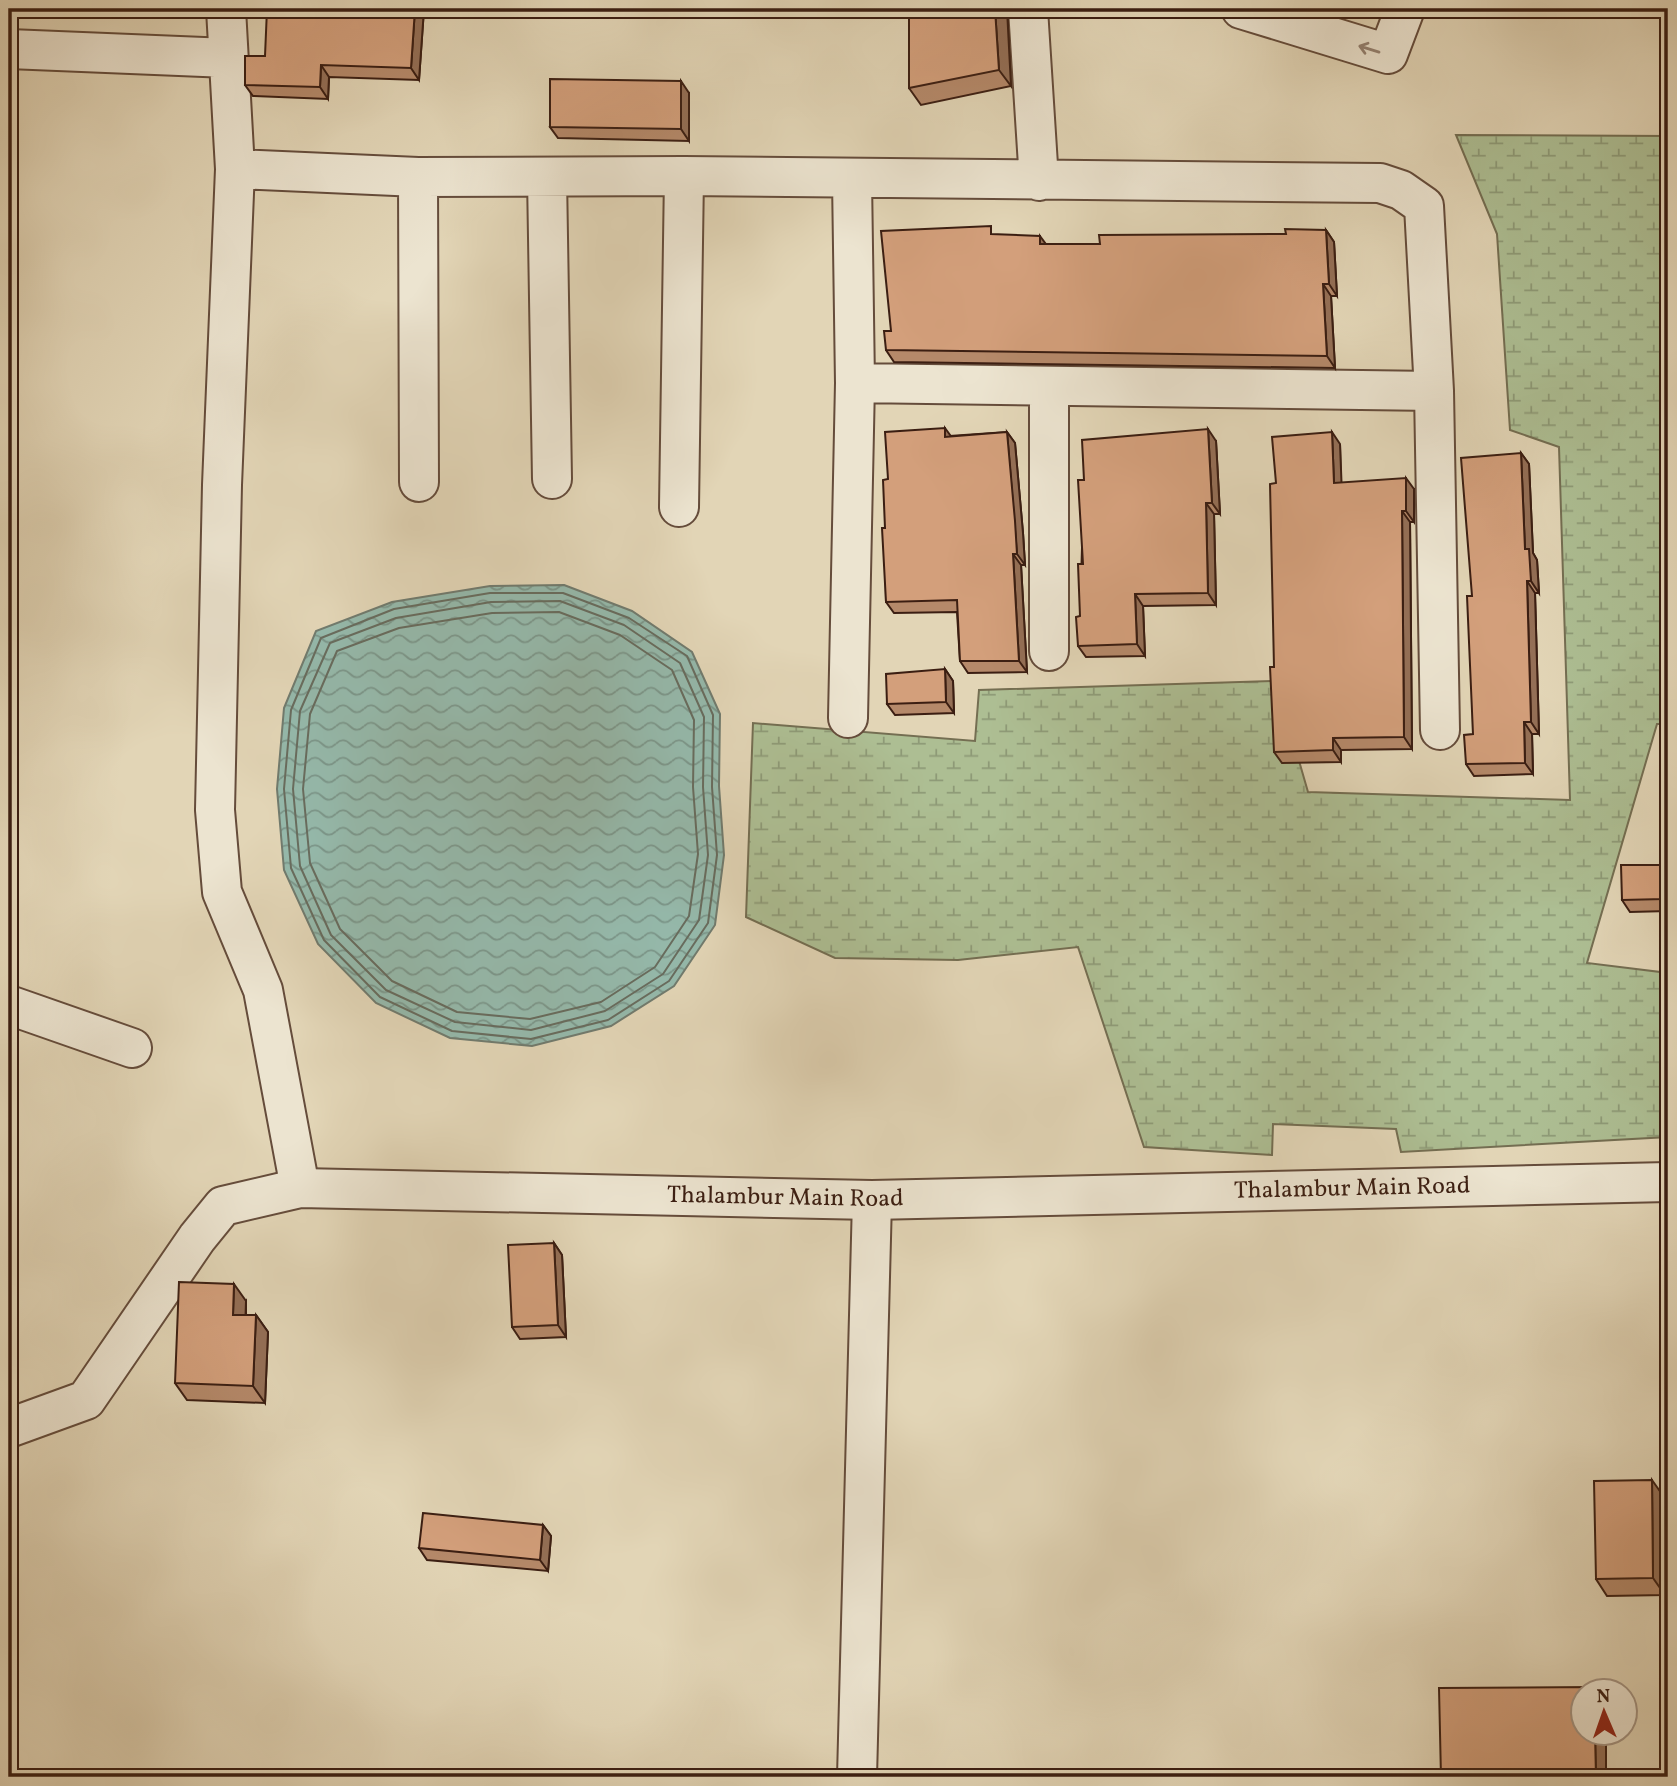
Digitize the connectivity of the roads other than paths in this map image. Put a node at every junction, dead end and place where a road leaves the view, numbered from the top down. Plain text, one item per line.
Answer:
1 (226, 9) edge
2 (1028, 9) edge
3 (1241, 9) edge
4 (1405, 9) edge
5 (9, 50) edge
6 (228, 58) junction
7 (235, 169) junction
8 (684, 176) junction
9 (418, 177) junction
10 (547, 177) junction
11 (852, 179) junction
12 (1039, 181) junction
13 (855, 383) junction
14 (1049, 387) junction
15 (1434, 391) junction
16 (552, 479) dead end
17 (419, 482) dead end
18 (679, 507) dead end
19 (1049, 650) dead end
20 (848, 718) dead end
21 (1440, 730) dead end
22 (9, 1005) edge
23 (132, 1048) dead end
24 (1668, 1182) edge
25 (300, 1188) junction
26 (872, 1200) junction
27 (9, 1428) edge
28 (857, 1777) edge

1 - 6 street
2 - 12 street
4 -> 3 street
5 - 6 street
6 - 7 street
7 - 9 street
7 - 25 street
8 - 10 street
8 - 11 street
8 - 18 street
9 - 10 street
9 - 17 street
10 - 16 street
11 - 12 street
11 - 13 street
12 - 15 street
13 - 14 street
13 - 20 street
14 - 15 street
14 - 19 street
15 - 21 street
22 - 23 street
24 - 26 street, Thalambur Main Road
25 - 26 street, Thalambur Main Road
25 - 27 street, Thalambur Main Road
26 - 28 street

